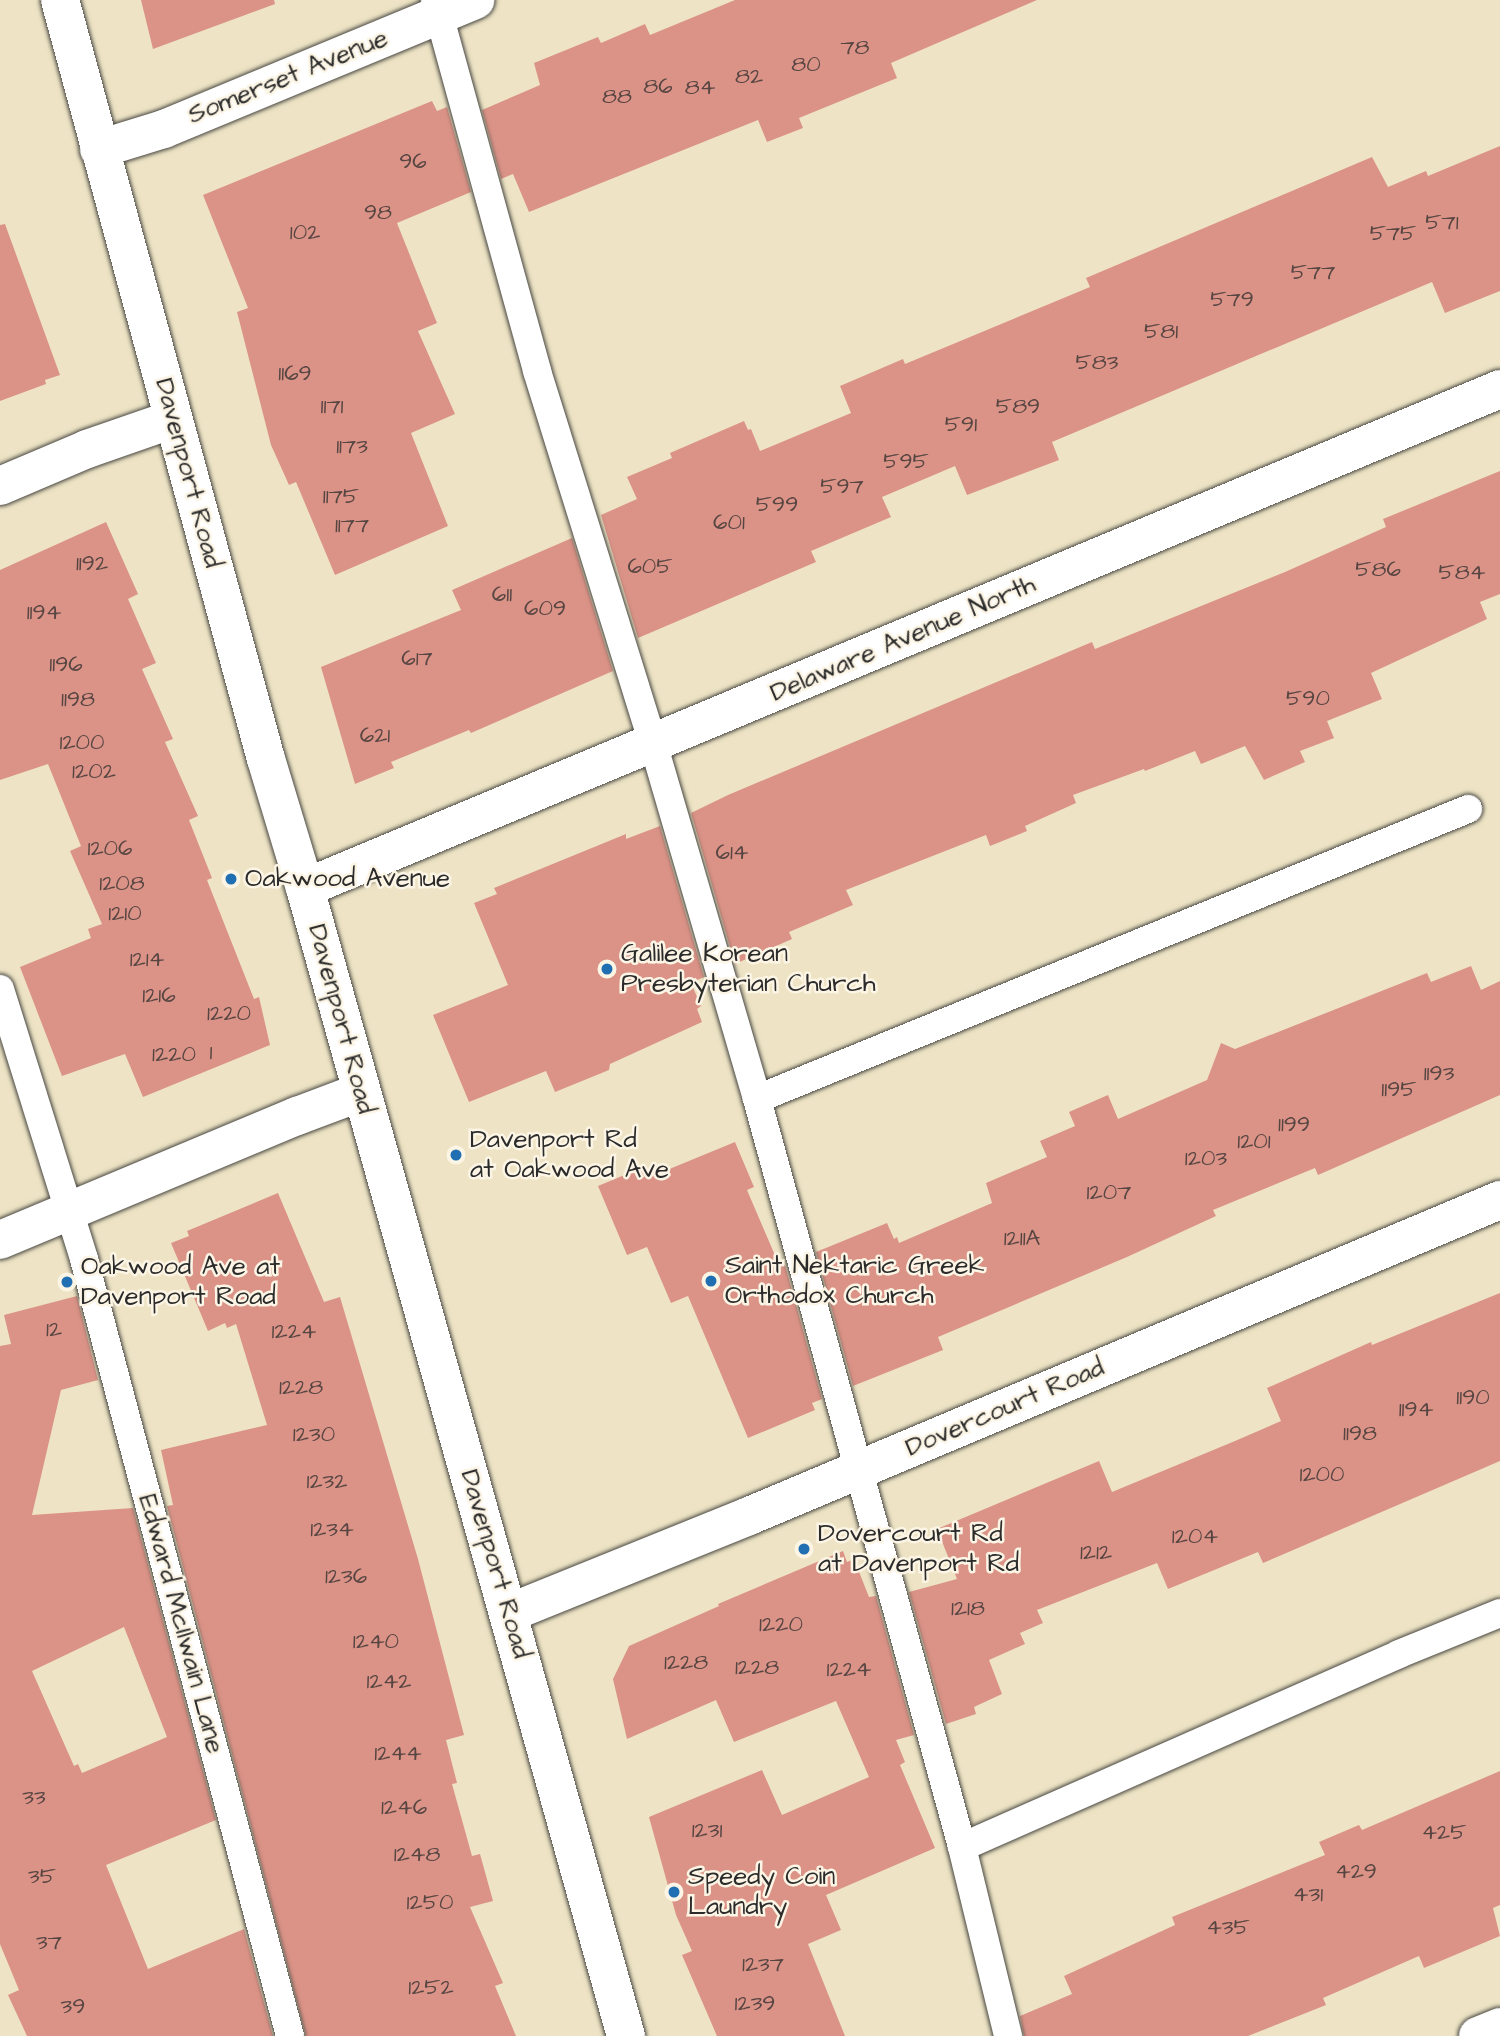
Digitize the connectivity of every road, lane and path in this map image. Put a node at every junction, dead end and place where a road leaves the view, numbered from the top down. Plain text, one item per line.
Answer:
1 (60, 0) edge
2 (475, 0) edge
3 (437, 8) edge
4 (99, 149) junction
5 (1500, 389) edge
6 (173, 419) junction
7 (0, 486) edge
8 (653, 743) junction
9 (1468, 809) dead end
10 (305, 888) junction
11 (0, 989) edge
12 (361, 1093) junction
13 (757, 1100) junction
14 (1500, 1200) edge
15 (68, 1212) junction
16 (0, 1240) edge
17 (858, 1470) junction
18 (509, 1613) junction
19 (1500, 1613) edge
20 (962, 1847) junction
21 (1500, 2027) edge
22 (290, 2036) edge
23 (626, 2036) edge
24 (1008, 2036) edge
25 (1478, 2036) edge

1 - 4 street, Davenport Road
2 - 3 street, Somerset Avenue
3 - 4 street, Somerset Avenue
3 - 8 lane
4 - 6 street, Davenport Road
5 - 8 street, Delaware Avenue North
6 - 7 street
6 - 10 street, Davenport Road
8 - 10 street, Delaware Avenue North
8 - 13 lane
9 - 13 lane
10 - 12 street, Davenport Road
11 - 15 lane, Edward McIlwain Lane
12 - 15 street
12 - 18 street, Davenport Road
13 - 17 lane
14 - 17 street, Dovercourt Road
15 - 16 street
15 - 22 lane, Edward McIlwain Lane
17 - 18 street, Dovercourt Road
17 - 20 lane
18 - 23 street, Davenport Road
19 - 20 lane
20 - 24 lane
21 - 25 street

